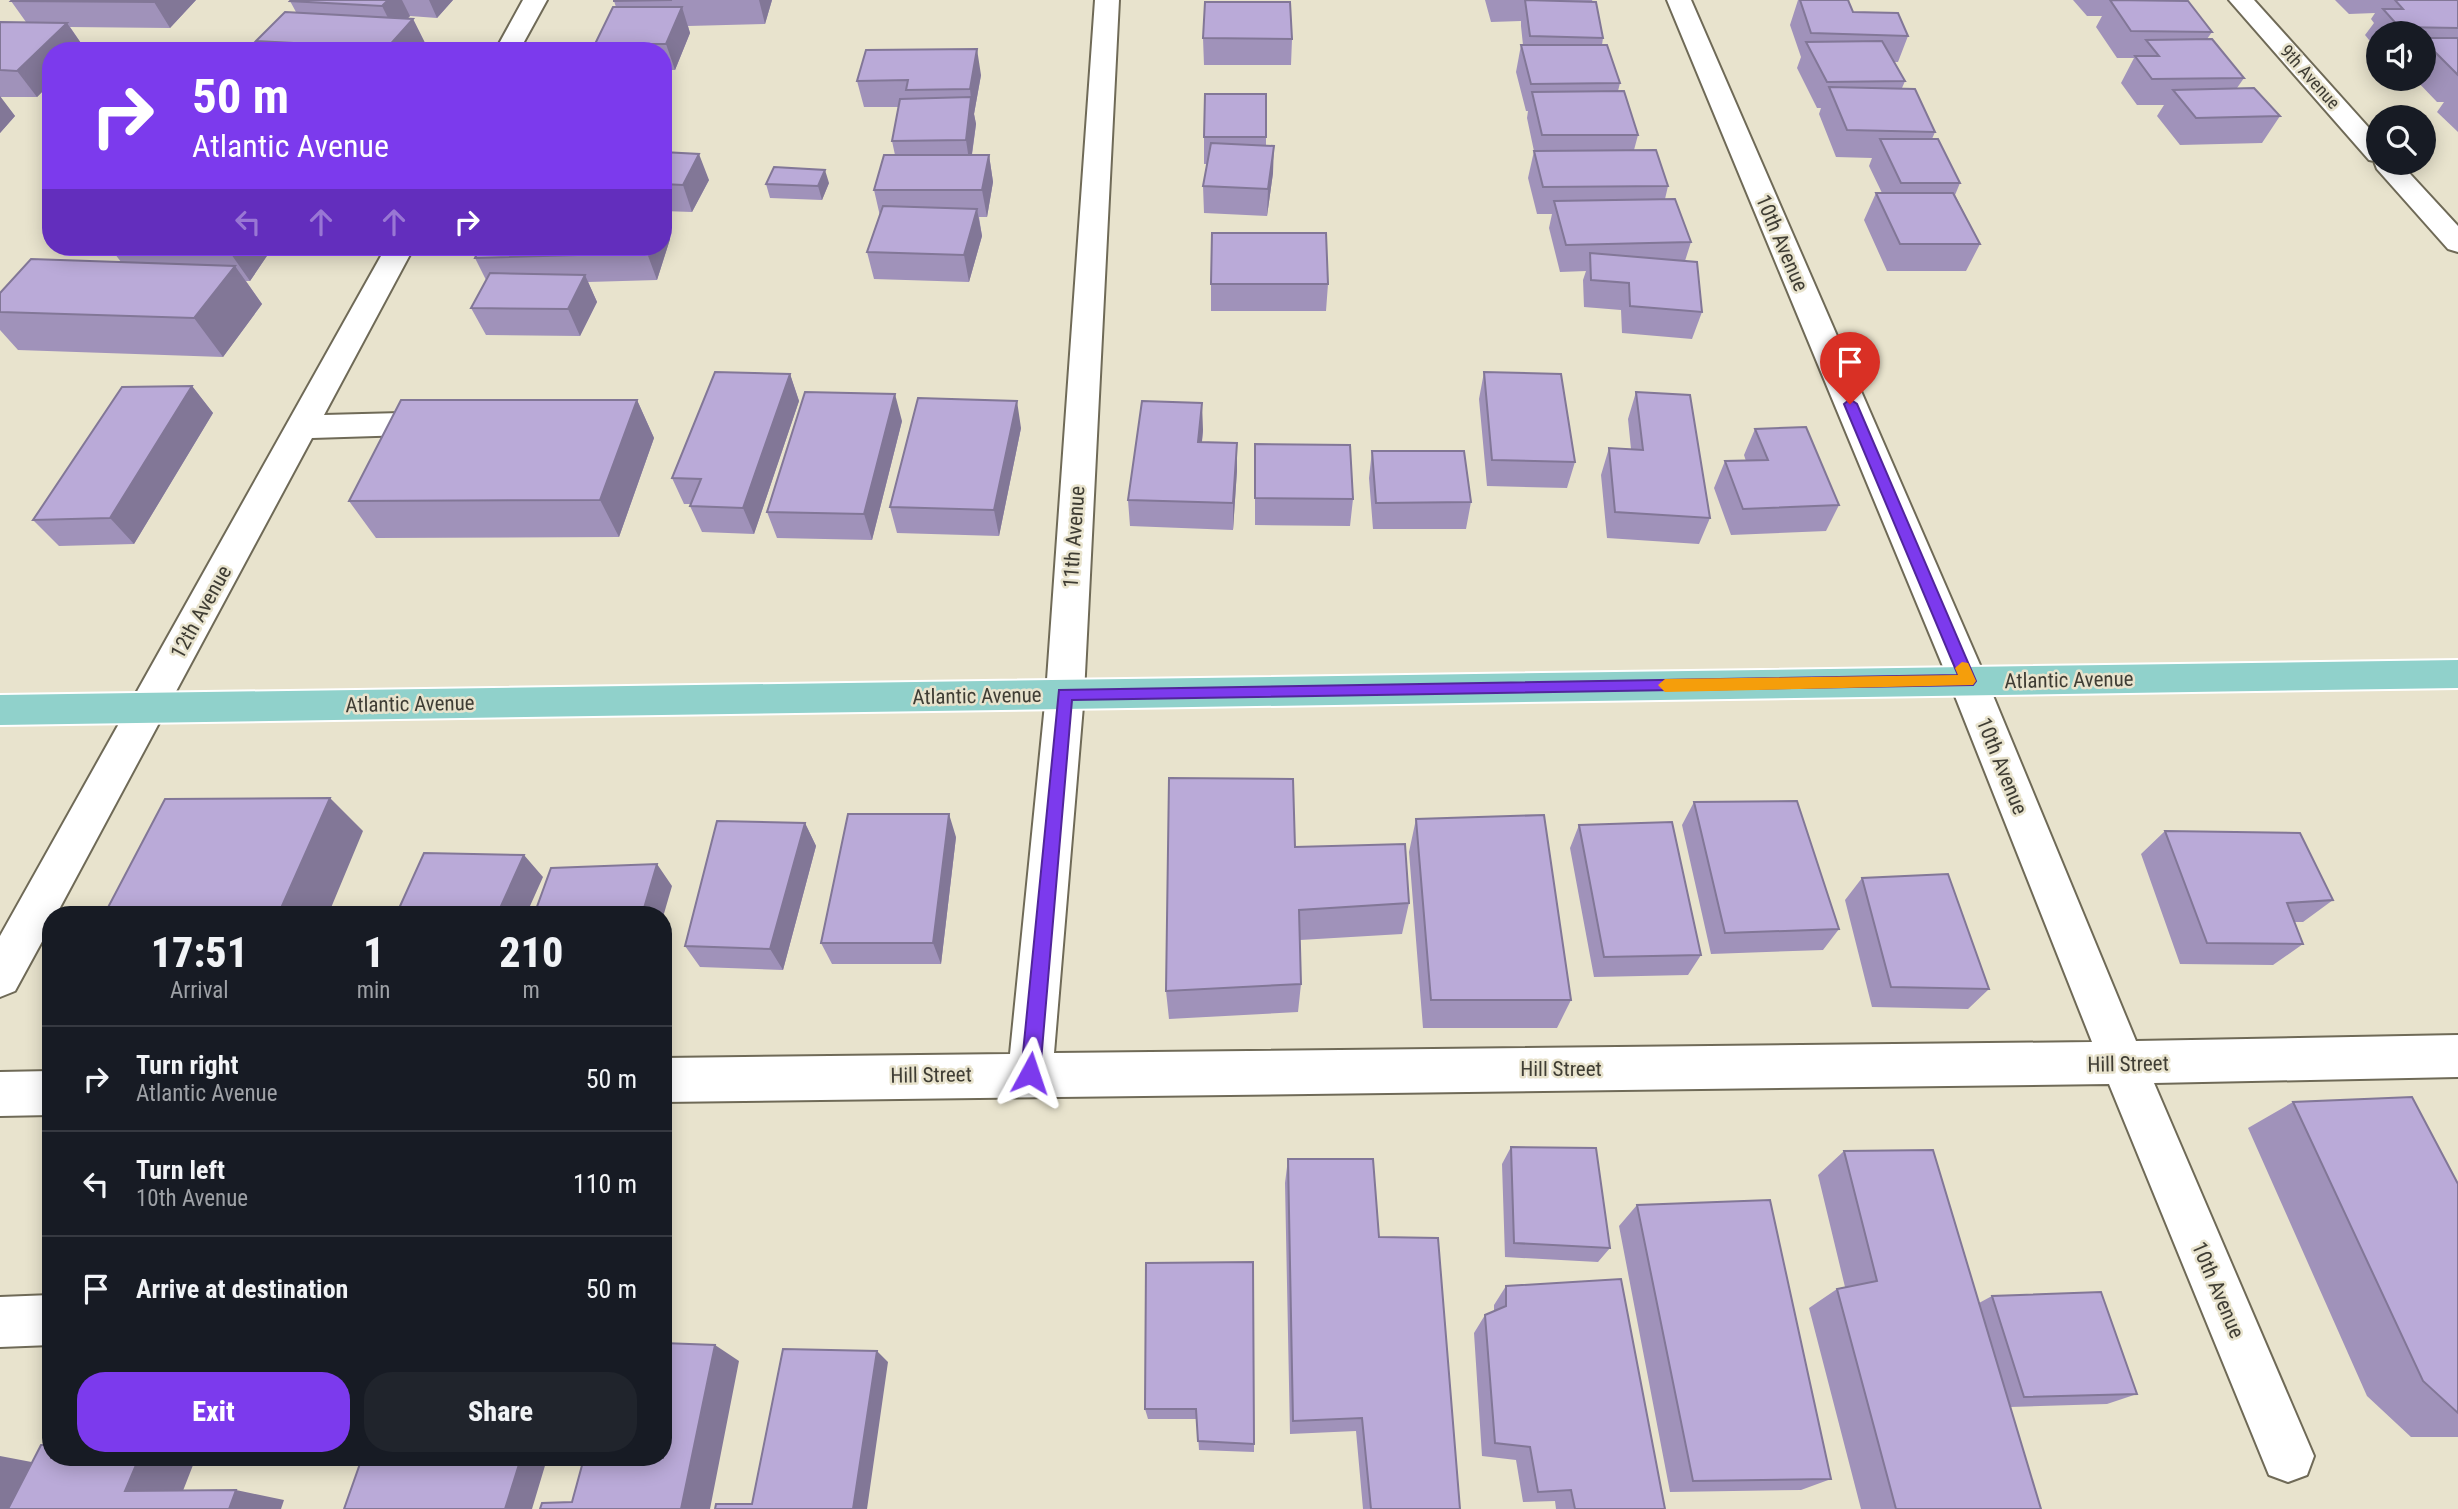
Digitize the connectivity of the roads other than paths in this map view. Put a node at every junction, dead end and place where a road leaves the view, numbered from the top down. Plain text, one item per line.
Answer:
1 (535, 0) edge
2 (1107, 0) edge
3 (1679, 0) edge
4 (2241, 0) edge
5 (512, 42) edge
6 (2366, 141) edge
7 (2397, 175) edge
8 (2458, 243) edge
9 (395, 256) edge
10 (472, 422) edge
11 (302, 427) junction
12 (2458, 674) edge
13 (1968, 681) junction
14 (1065, 694) junction
15 (149, 708) junction
16 (0, 710) edge
17 (0, 977) edge
18 (2458, 1056) edge
19 (2123, 1065) junction
20 (1030, 1073) junction
21 (672, 1080) edge
22 (42, 1093) edge
23 (0, 1094) edge
24 (42, 1320) edge
25 (0, 1322) edge
26 (2288, 1456) dead end

1 - 5 street
2 - 14 street, 11th Avenue
3 - 13 street, 10th Avenue
4 - 6 street, 9th Avenue
7 - 8 street
9 - 11 street, 12th Avenue
10 - 11 street
11 - 15 street, 12th Avenue
12 - 13 main road, Atlantic Avenue
13 - 14 main road, Atlantic Avenue
13 - 19 street, 10th Avenue
14 - 15 main road, Atlantic Avenue
14 - 20 street, 11th Avenue
15 - 16 main road, Atlantic Avenue
15 - 17 street, 12th Avenue
18 - 19 street, Hill Street
19 - 20 street, Hill Street
19 - 26 street, 10th Avenue
20 - 21 street, Hill Street
22 - 23 street
24 - 25 street

